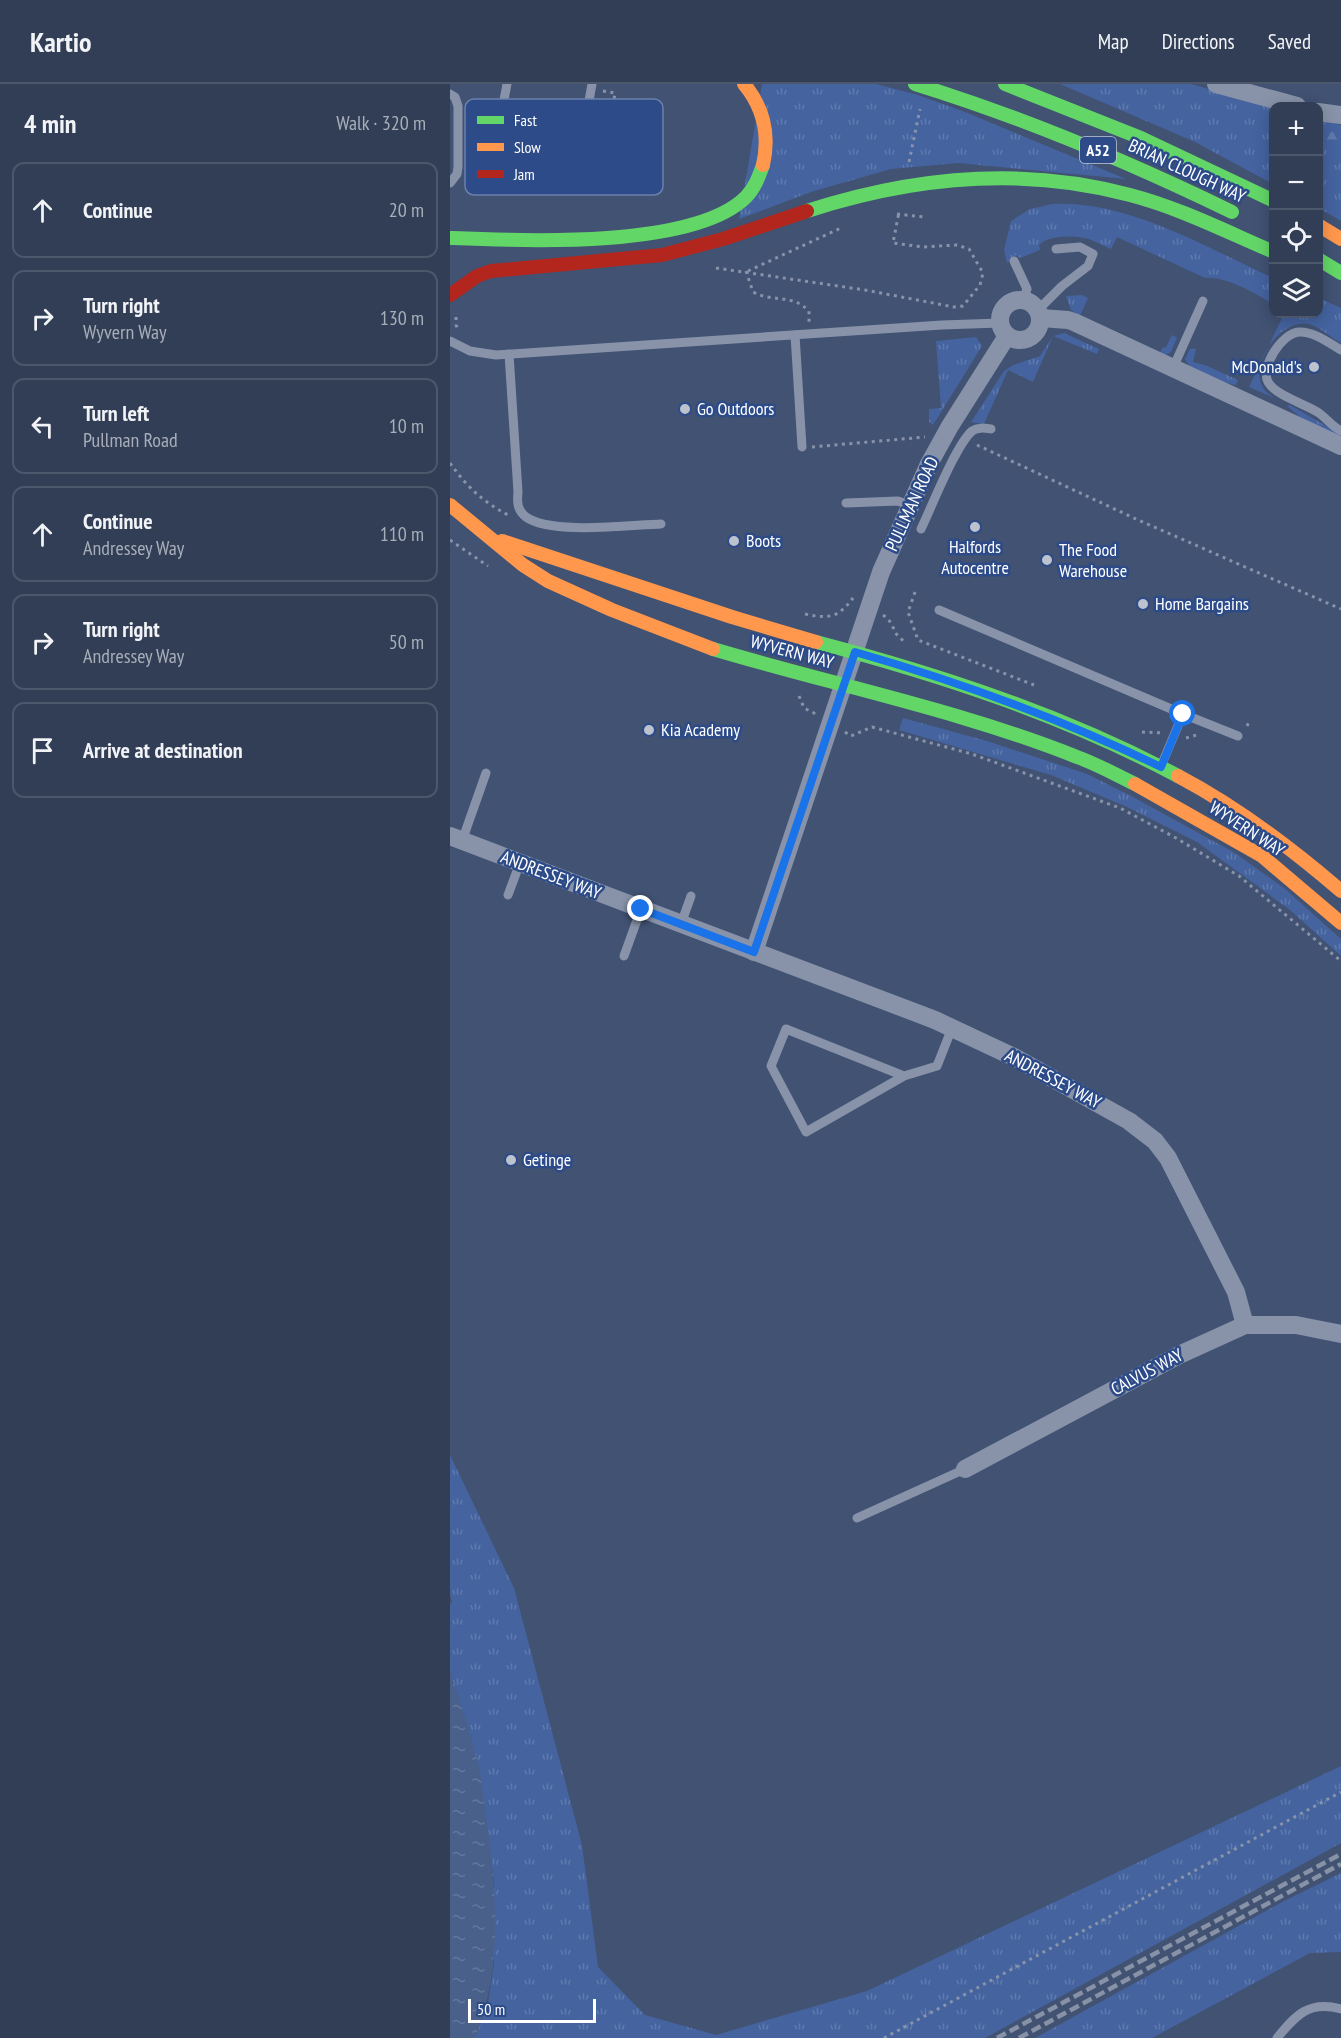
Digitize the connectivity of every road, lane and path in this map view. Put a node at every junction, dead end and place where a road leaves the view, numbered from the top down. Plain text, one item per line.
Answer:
1 (507, 84) edge
2 (744, 84) edge
3 (915, 84) edge
4 (1005, 84) edge
5 (1216, 84) edge
6 (592, 87) edge
7 (450, 94) edge
8 (504, 99) edge
9 (614, 99) edge
10 (1282, 102) edge
11 (921, 106) dead end
12 (1323, 113) edge
13 (1341, 116) edge
14 (907, 173) dead end
15 (450, 183) edge
16 (1269, 198) edge
17 (900, 206) dead end
18 (895, 214) dead end
19 (1239, 216) dead end
20 (924, 217) dead end
21 (843, 227) dead end
22 (450, 238) edge
23 (1056, 249) dead end
24 (1269, 250) edge
25 (1014, 261) dead end
26 (1323, 263) edge
27 (746, 271) junction
28 (1341, 273) edge
29 (1323, 274) edge
30 (1341, 283) edge
31 (450, 295) edge
32 (1203, 301) dead end
33 (1034, 309) junction
34 (1003, 330) junction
35 (809, 334) junction
36 (795, 335) junction
37 (450, 341) edge
38 (1341, 350) edge
39 (509, 354) junction
40 (1173, 368) junction
41 (991, 429) dead end
42 (1341, 431) edge
43 (966, 441) junction
44 (942, 442) junction
45 (1341, 446) edge
46 (802, 447) joint
47 (450, 463) edge
48 (846, 503) dead end
49 (450, 505) edge
50 (909, 506) junction
51 (516, 520) dead end
52 (662, 524) dead end
53 (921, 529) dead end
54 (490, 537) junction
55 (450, 540) edge
56 (492, 569) dead end
57 (915, 592) dead end
58 (1341, 609) edge
59 (939, 610) dead end
60 (855, 652) junction
61 (844, 684) junction
62 (1036, 686) dead end
63 (798, 692) dead end
64 (1183, 714) junction
65 (1250, 720) dead end
66 (832, 723) junction
67 (1133, 728) dead end
68 (1221, 729) junction
69 (1238, 736) dead end
70 (1173, 738) junction
71 (1161, 771) junction
72 (486, 774) dead end
73 (1165, 790) dead end
74 (1176, 806) junction
75 (456, 839) edge
76 (520, 863) junction
77 (1341, 891) edge
78 (508, 895) dead end
79 (691, 896) dead end
80 (641, 909) junction
81 (1340, 920) edge
82 (681, 924) junction
83 (754, 952) junction
84 (624, 956) dead end
85 (1341, 961) edge
86 (952, 1028) junction
87 (904, 1076) junction
88 (1245, 1325) junction
89 (1341, 1334) edge
90 (965, 1469) joint
91 (857, 1518) dead end
92 (1341, 1792) edge
93 (1341, 2009) edge
94 (884, 2038) edge
95 (1276, 2038) edge

1 - 8 lane
2 - 22 main road
3 - 19 main road, BRIAN CLOUGH WAY / A52
4 - 16 main road, BRIAN CLOUGH WAY / A52
5 - 10 street
6 - 9 path
7 - 15 lane
11 - 14 path
12 - 13 street
17 - 27 path
18 - 20 path
21 - 27 path
23 - 33 lane
24 - 31 main road
25 - 33 lane
26 - 28 main road
27 - 35 path
29 - 30 main road
32 - 40 lane
33 - 34 street
33 - 34 street
33 - 40 street
34 - 35 lane
34 - 44 street, PULLMAN ROAD
35 - 36 lane
36 - 39 lane
36 - 46 lane
37 - 39 lane
38 - 42 lane
39 - 52 lane
40 - 45 street
41 - 43 lane
43 - 53 lane
43 - 58 path
44 - 46 path
44 - 50 street, PULLMAN ROAD
47 - 51 path
48 - 50 lane
49 - 54 main road, WYVERN WAY
50 - 60 street, PULLMAN ROAD
54 - 60 main road, WYVERN WAY
54 - 61 main road, WYVERN WAY
55 - 56 path
57 - 62 path
59 - 64 lane
60 - 61 street, PULLMAN ROAD
60 - 71 main road, WYVERN WAY
61 - 66 street
61 - 74 main road, WYVERN WAY
63 - 66 path
64 - 68 lane
64 - 70 lane
65 - 68 path
66 - 83 street
66 - 85 path
67 - 70 path
68 - 69 lane
68 - 70 path
70 - 71 lane
71 - 77 main road, WYVERN WAY
72 - 75 lane
73 - 74 lane
74 - 81 main road, WYVERN WAY
75 - 76 street, ANDRESSEY WAY
76 - 78 lane
76 - 80 street, ANDRESSEY WAY
79 - 82 lane
80 - 82 street, ANDRESSEY WAY
80 - 84 lane
82 - 83 street, ANDRESSEY WAY
83 - 86 street, ANDRESSEY WAY
86 - 87 lane
86 - 88 street, ANDRESSEY WAY
87 - 87 lane
88 - 89 street, CALVUS WAY
88 - 90 street, CALVUS WAY
90 - 91 lane
92 - 94 path
93 - 95 lane

